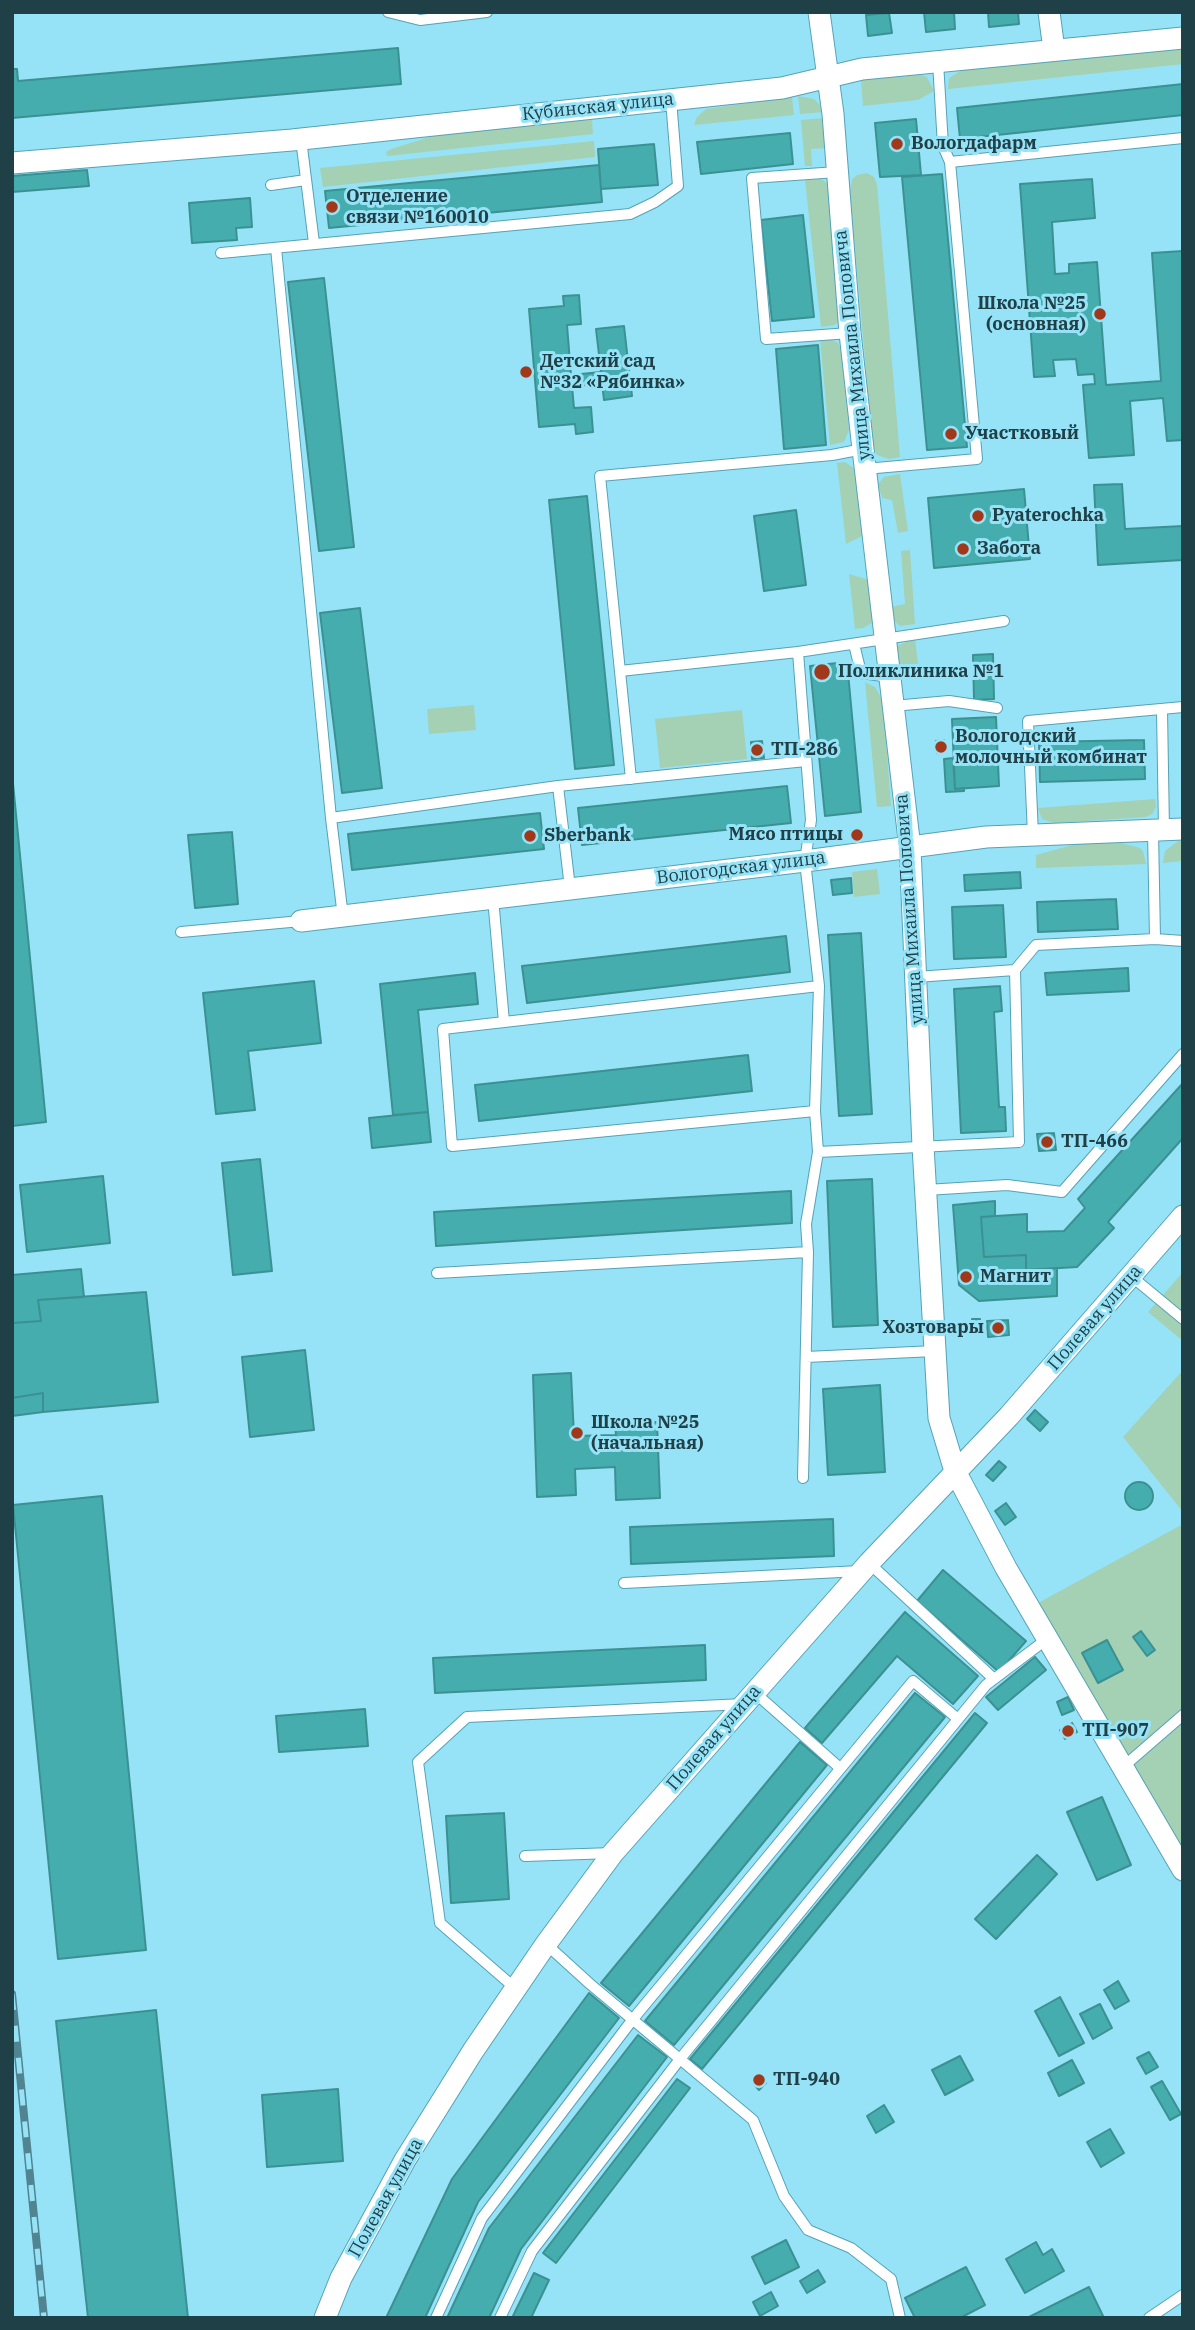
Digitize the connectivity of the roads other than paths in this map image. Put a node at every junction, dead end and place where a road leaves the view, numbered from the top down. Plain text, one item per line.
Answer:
1 (388, 12) edge
2 (487, 12) edge
3 (819, 12) edge
4 (1049, 12) edge
5 (1183, 38) edge
6 (1054, 50) junction
7 (938, 62) junction
8 (828, 77) junction
9 (671, 100) junction
10 (1183, 138) edge
11 (301, 139) junction
12 (950, 162) junction
13 (12, 163) edge
14 (837, 172) junction
15 (306, 180) junction
16 (271, 185) dead end
17 (314, 243) junction
18 (276, 248) junction
19 (220, 253) dead end
20 (850, 333) junction
21 (864, 459) junction
22 (1004, 621) dead end
23 (886, 640) junction
24 (854, 644) junction
25 (798, 652) junction
26 (620, 671) junction
27 (890, 677) junction
28 (893, 706) junction
29 (997, 708) dead end
30 (1183, 708) edge
31 (1163, 710) junction
32 (806, 761) junction
33 (631, 779) junction
34 (558, 786) junction
35 (331, 818) junction
36 (1167, 830) edge
37 (1033, 835) junction
38 (910, 848) junction
39 (805, 862) junction
40 (570, 888) junction
41 (493, 898) junction
42 (343, 917) junction
43 (301, 921) joint
44 (181, 932) dead end
45 (1155, 939) junction
46 (1183, 941) edge
47 (1015, 970) junction
48 (916, 977) junction
49 (819, 986) junction
50 (504, 1022) junction
51 (1183, 1054) edge
52 (815, 1111) junction
53 (923, 1146) junction
54 (818, 1152) junction
55 (926, 1190) junction
56 (1183, 1216) edge
57 (808, 1252) junction
58 (437, 1273) dead end
59 (1131, 1276) junction
60 (1183, 1319) edge
61 (935, 1351) junction
62 (806, 1357) junction
63 (956, 1471) junction
64 (803, 1478) dead end
65 (866, 1567) junction
66 (624, 1583) dead end
67 (1047, 1639) junction
68 (994, 1679) junction
69 (749, 1698) junction
70 (1183, 1715) edge
71 (958, 1719) junction
72 (1123, 1767) junction
73 (840, 1768) junction
74 (613, 1853) junction
75 (525, 1856) dead end
76 (1183, 1870) edge
77 (545, 1944) junction
78 (515, 1988) junction
79 (633, 2019) junction
80 (680, 2059) junction
81 (1183, 2295) edge
82 (325, 2318) edge
83 (436, 2318) edge
84 (500, 2318) edge
85 (900, 2318) edge
86 (1149, 2318) edge

1 - 2 lane
3 - 8 street, улица Михаила Поповича
4 - 6 street
5 - 6 street, Кубинская улица
6 - 7 street, Кубинская улица
7 - 8 street, Кубинская улица
7 - 12 lane
8 - 9 street, Кубинская улица
8 - 14 street, улица Михаила Поповича
9 - 11 street, Кубинская улица
9 - 17 lane
10 - 12 lane
11 - 13 street, Кубинская улица
11 - 15 lane
12 - 21 lane
14 - 20 street, улица Михаила Поповича
14 - 20 lane
15 - 16 lane
15 - 17 lane
17 - 18 lane
18 - 19 lane
18 - 35 lane
20 - 21 street, улица Михаила Поповича
21 - 23 street, улица Михаила Поповича
21 - 26 lane
22 - 23 lane
23 - 24 lane
23 - 27 street, улица Михаила Поповича
24 - 25 lane
24 - 27 lane
25 - 26 lane
25 - 32 lane
26 - 33 lane
27 - 28 street, улица Михаила Поповича
28 - 29 lane
28 - 38 street, улица Михаила Поповича
30 - 31 lane
31 - 36 lane
31 - 37 lane
32 - 33 lane
32 - 39 lane
33 - 34 lane
34 - 35 lane
34 - 40 lane
35 - 42 lane
36 - 37 street, Вологодская улица
36 - 45 lane
37 - 38 street, Вологодская улица
38 - 39 street, Вологодская улица
38 - 48 street, улица Михаила Поповича
39 - 40 street, Вологодская улица
39 - 49 lane
40 - 41 street, Вологодская улица
41 - 42 street, Вологодская улица
41 - 50 lane
42 - 43 street, Вологодская улица
43 - 44 lane
45 - 46 lane
45 - 47 lane
47 - 48 lane
47 - 53 lane
48 - 53 street, улица Михаила Поповича
49 - 50 lane
49 - 52 lane
50 - 52 lane
51 - 55 lane
52 - 54 lane
53 - 54 lane
53 - 55 street, улица Михаила Поповича
54 - 57 lane
55 - 61 street, улица Михаила Поповича
56 - 59 street, Полевая улица
57 - 58 lane
57 - 62 lane
59 - 60 lane
59 - 63 street, Полевая улица
61 - 62 lane
61 - 63 street, улица Михаила Поповича
62 - 64 lane
63 - 65 street, Полевая улица
63 - 67 street, улица Михаила Поповича
65 - 66 lane
65 - 68 lane
65 - 69 street, Полевая улица
67 - 68 lane
67 - 72 street, улица Михаила Поповича
68 - 71 lane
69 - 73 lane
69 - 74 street, Полевая улица
69 - 78 lane
70 - 72 lane
71 - 73 lane
71 - 80 lane
72 - 76 street, улица Михаила Поповича
73 - 79 lane
74 - 75 lane
74 - 77 street, Полевая улица
77 - 78 street, Полевая улица
77 - 79 lane
78 - 82 street, Полевая улица
79 - 80 lane
79 - 83 lane
80 - 84 lane
80 - 85 lane
81 - 86 lane

